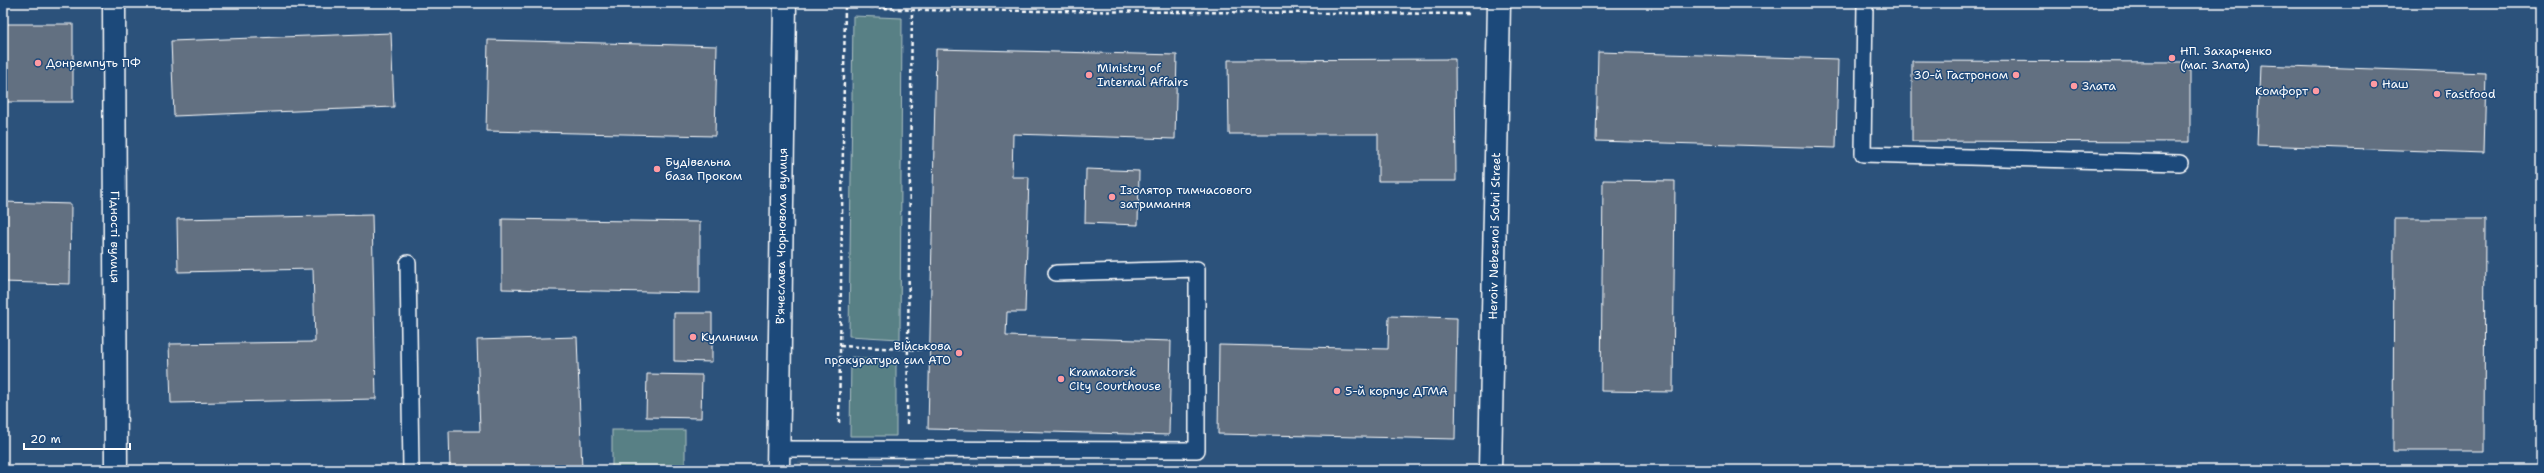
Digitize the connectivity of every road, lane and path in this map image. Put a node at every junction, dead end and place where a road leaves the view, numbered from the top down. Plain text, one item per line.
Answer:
1 (114, 3) edge
2 (785, 3) edge
3 (807, 3) edge
4 (1865, 3) edge
5 (845, 5) junction
6 (1499, 9) edge
7 (912, 10) junction
8 (2180, 163) dead end
9 (408, 263) dead end
10 (1056, 273) dead end
11 (840, 346) junction
12 (908, 349) junction
13 (924, 350) dead end
14 (778, 449) junction
15 (838, 449) junction
16 (906, 449) junction
17 (116, 470) edge
18 (411, 470) edge
19 (778, 470) edge
20 (1490, 470) edge

1 - 17 street, Гідності вулиця
2 - 14 street, В'ячеслава Чорновола вулиця
3 - 5 path
4 - 8 lane
5 - 7 path
5 - 11 path
6 - 7 path
6 - 20 street, Heroiv Nebesnoi Sotni Street
7 - 12 path
9 - 18 lane
10 - 16 lane
11 - 12 path
11 - 15 path
12 - 13 path
12 - 16 path
14 - 15 lane
14 - 19 street, В'ячеслава Чорновола вулиця
15 - 16 lane

